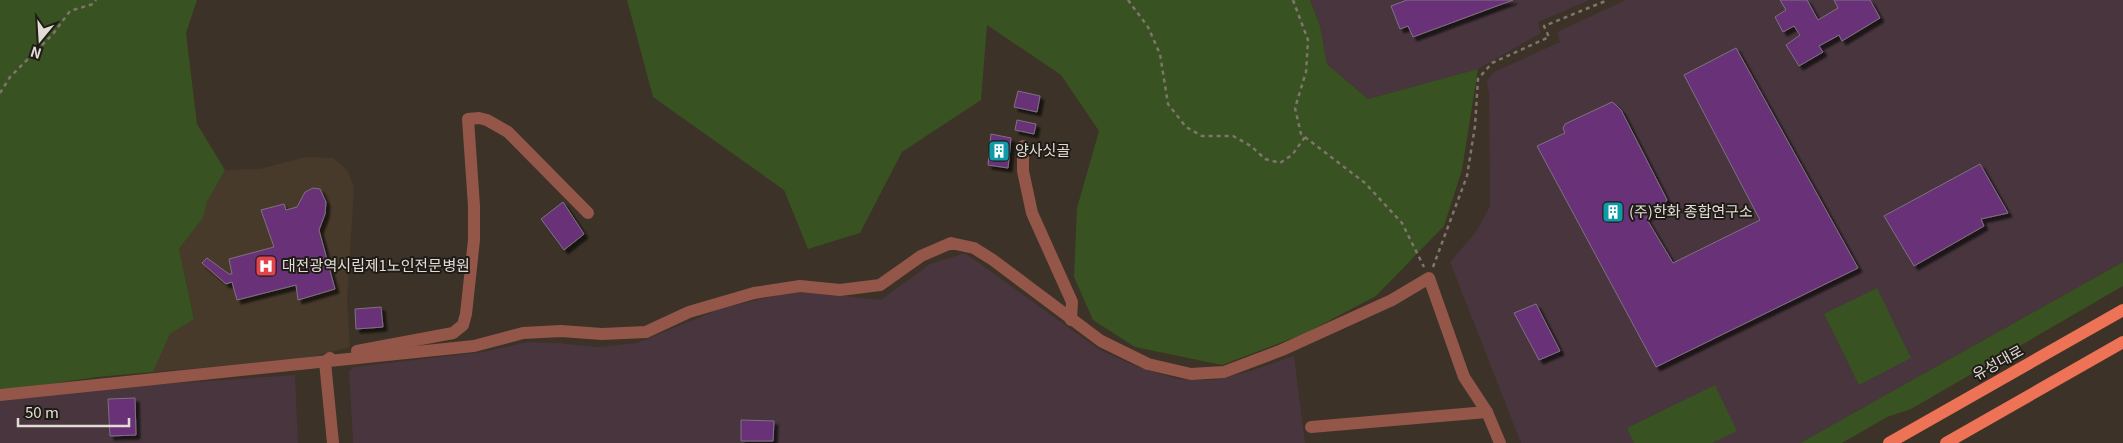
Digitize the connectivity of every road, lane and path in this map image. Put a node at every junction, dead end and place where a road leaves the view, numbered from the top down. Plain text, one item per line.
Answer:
1 (96, 0) edge
2 (1128, 0) edge
3 (1293, 0) edge
4 (1608, 0) edge
5 (0, 93) edge
6 (1305, 137) junction
7 (1023, 146) dead end
8 (588, 213) dead end
9 (1429, 278) junction
10 (2123, 310) edge
11 (1071, 320) junction
12 (2123, 342) edge
13 (326, 362) junction
14 (0, 395) edge
15 (1487, 412) junction
16 (1311, 427) dead end
17 (332, 443) edge
18 (1500, 443) edge
19 (1889, 443) edge
20 (1946, 443) edge

1 - 5 path
2 - 6 path
3 - 6 path
4 - 9 path
6 - 9 path
7 - 11 street
8 - 13 street
9 - 11 street
9 - 15 street
10 - 19 main road, 유성대로
11 - 13 street
12 - 20 main road
13 - 14 street
13 - 17 street
15 - 16 street
15 - 18 street

